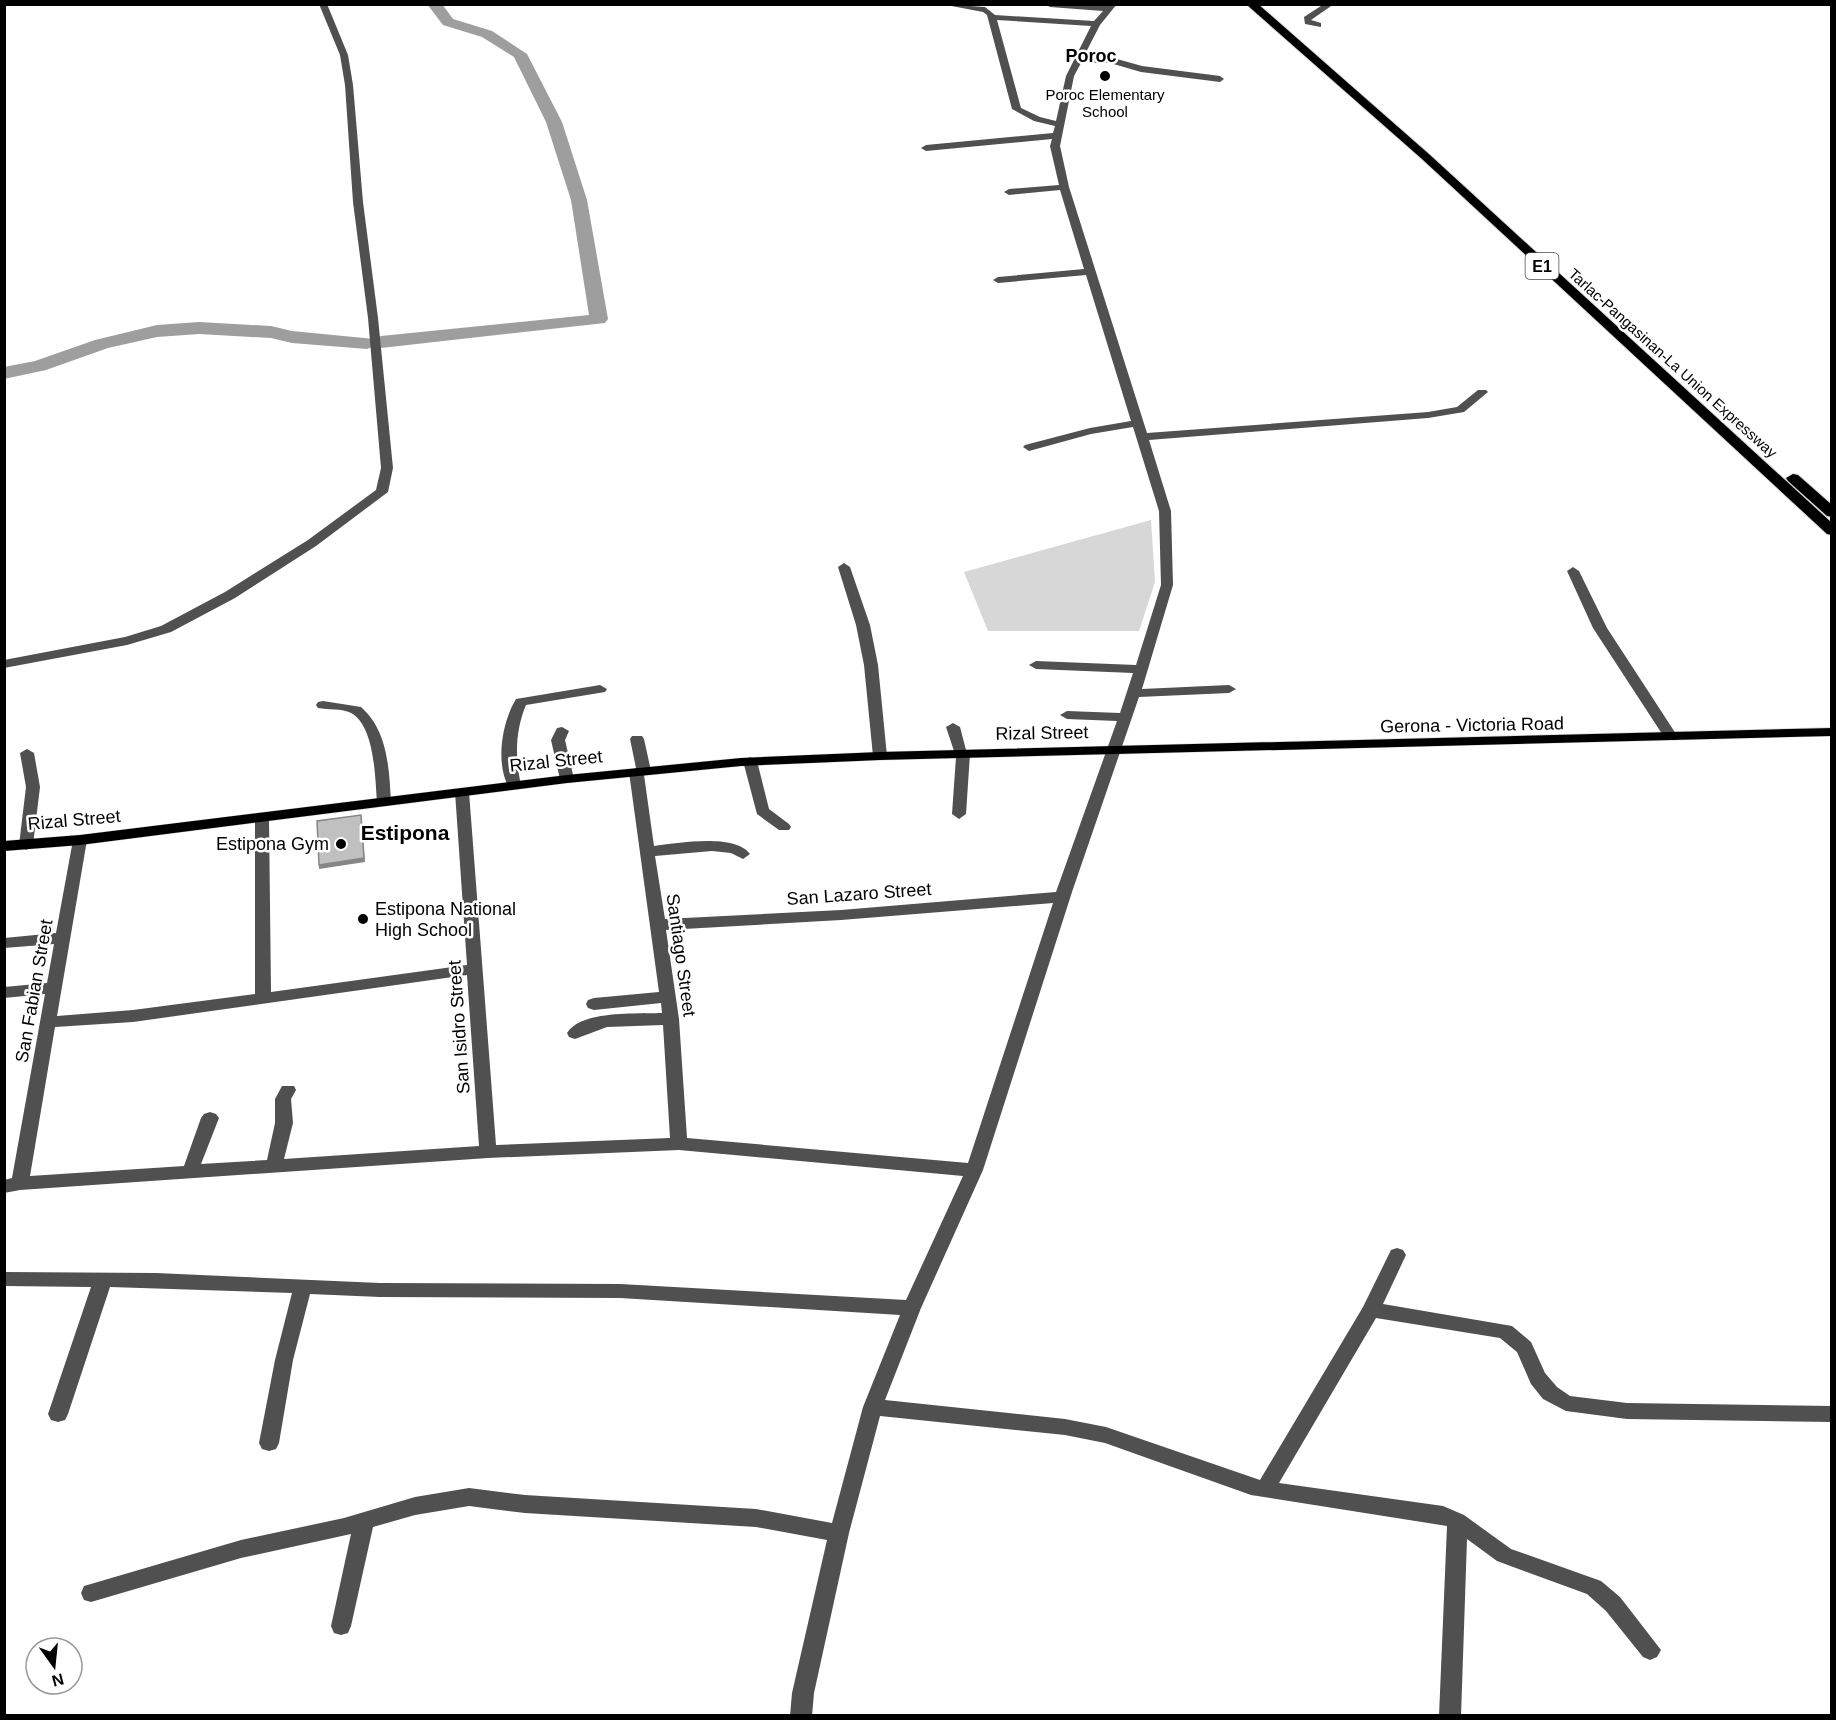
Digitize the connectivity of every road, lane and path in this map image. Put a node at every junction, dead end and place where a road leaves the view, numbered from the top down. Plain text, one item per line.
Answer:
1 (323, 4) edge
2 (945, 4) edge
3 (1251, 4) edge
4 (1264, 4) edge
5 (1330, 4) edge
6 (1050, 5) edge
7 (981, 7) edge
8 (1111, 7) edge
9 (993, 16) junction
10 (1096, 24) junction
11 (1318, 25) dead end
12 (1076, 61) junction
13 (1220, 79) dead end
14 (1058, 124) junction
15 (1056, 136) junction
16 (926, 148) dead end
17 (1064, 187) junction
18 (1009, 192) dead end
19 (1091, 271) junction
20 (998, 280) dead end
21 (1482, 392) dead end
22 (1139, 423) junction
23 (1143, 437) junction
24 (1029, 447) dead end
25 (1832, 513) edge
26 (1832, 531) edge
27 (844, 567) dead end
28 (1573, 571) dead end
29 (4, 664) edge
30 (1036, 665) dead end
31 (1140, 669) junction
32 (600, 689) dead end
33 (1229, 689) dead end
34 (1134, 693) junction
35 (323, 705) dead end
36 (1067, 715) dead end
37 (1125, 717) junction
38 (953, 727) dead end
39 (562, 731) dead end
40 (1832, 732) edge
41 (1671, 737) junction
42 (637, 739) dead end
43 (1114, 751) junction
44 (27, 753) dead end
45 (961, 754) junction
46 (880, 756) junction
47 (750, 761) junction
48 (640, 772) junction
49 (567, 779) junction
50 (514, 785) junction
51 (462, 792) junction
52 (384, 802) junction
53 (959, 814) dead end
54 (262, 819) junction
55 (784, 827) dead end
56 (80, 840) junction
57 (26, 844) junction
58 (4, 846) edge
59 (647, 852) junction
60 (743, 854) dead end
61 (1062, 897) junction
62 (658, 925) junction
63 (63, 938) junction
64 (4, 943) edge
65 (475, 969) junction
66 (55, 988) junction
67 (4, 993) edge
68 (262, 996) junction
69 (668, 997) junction
70 (594, 1004) dead end
71 (671, 1019) junction
72 (49, 1022) junction
73 (575, 1033) dead end
74 (288, 1090) dead end
75 (210, 1118) dead end
76 (680, 1144) junction
77 (488, 1152) junction
78 (274, 1166) junction
79 (974, 1170) junction
80 (190, 1172) junction
81 (12, 1185) edge
82 (1398, 1255) dead end
83 (4, 1279) edge
84 (103, 1279) junction
85 (303, 1287) junction
86 (912, 1308) junction
87 (1371, 1310) junction
88 (873, 1407) junction
89 (58, 1414) dead end
90 (1832, 1414) edge
91 (269, 1443) dead end
92 (1265, 1489) junction
93 (364, 1521) junction
94 (1457, 1521) junction
95 (839, 1533) junction
96 (91, 1593) dead end
97 (341, 1626) dead end
98 (1650, 1650) dead end
99 (801, 1716) edge
100 (1450, 1716) edge

1 - 29 street
2 - 7 street
3 - 26 highway, Tarlac-Pangasinan-La Union Expressway / E1
4 - 25 highway, Tarlac-Pangasinan-La Union Expressway / E1
5 - 11 street
6 - 8 street
7 - 9 street
8 - 10 street
9 - 10 street
9 - 14 street
10 - 12 street
12 - 13 street
12 - 14 street
14 - 15 street
15 - 16 street
15 - 17 street
17 - 18 street
17 - 19 street
19 - 20 street
19 - 22 street
21 - 23 street
22 - 23 street
22 - 24 street
23 - 31 street
27 - 46 street
28 - 41 street
30 - 31 street
31 - 34 street
32 - 50 street
33 - 34 street
34 - 37 street
35 - 52 street
36 - 37 street
37 - 43 street
38 - 45 street
39 - 49 street
40 - 41 main road, Gerona - Victoria Road
41 - 43 main road, Gerona - Victoria Road
42 - 48 street, Santiago Street
43 - 45 main road, Rizal Street
43 - 61 street
44 - 57 street
45 - 46 main road, Rizal Street
45 - 53 street
46 - 47 main road, Rizal Street
47 - 48 main road, Rizal Street
47 - 55 street
48 - 49 main road, Rizal Street
48 - 59 street, Santiago Street
49 - 50 main road, Rizal Street
50 - 51 main road, Rizal Street
51 - 52 main road, Rizal Street
51 - 65 street, San Isidro Street
52 - 54 main road, Rizal Street
54 - 56 main road, Rizal Street
54 - 68 street
56 - 57 main road, Rizal Street
56 - 63 street, San Fabian Street
57 - 58 main road, Rizal Street
59 - 60 street
59 - 62 street, Santiago Street
61 - 62 street, San Lazaro Street
61 - 79 street
62 - 69 street, Santiago Street
63 - 64 street
63 - 66 street, San Fabian Street
65 - 68 street
65 - 77 street, San Isidro Street
66 - 67 street
66 - 72 street, San Fabian Street
68 - 72 street
69 - 70 street
69 - 71 street, Santiago Street
71 - 73 street
71 - 76 street, Santiago Street
72 - 81 street, San Fabian Street
74 - 78 street
75 - 80 street
76 - 77 street
76 - 79 street
77 - 78 street
78 - 80 street
79 - 86 street
80 - 81 street
82 - 87 street
83 - 84 street
84 - 85 street
84 - 89 street
85 - 86 street
85 - 91 street
86 - 88 street
87 - 90 street
87 - 92 street
88 - 92 street
88 - 95 street
92 - 94 street
93 - 95 street
93 - 96 street
93 - 97 street
94 - 98 street
94 - 100 street
95 - 99 street

